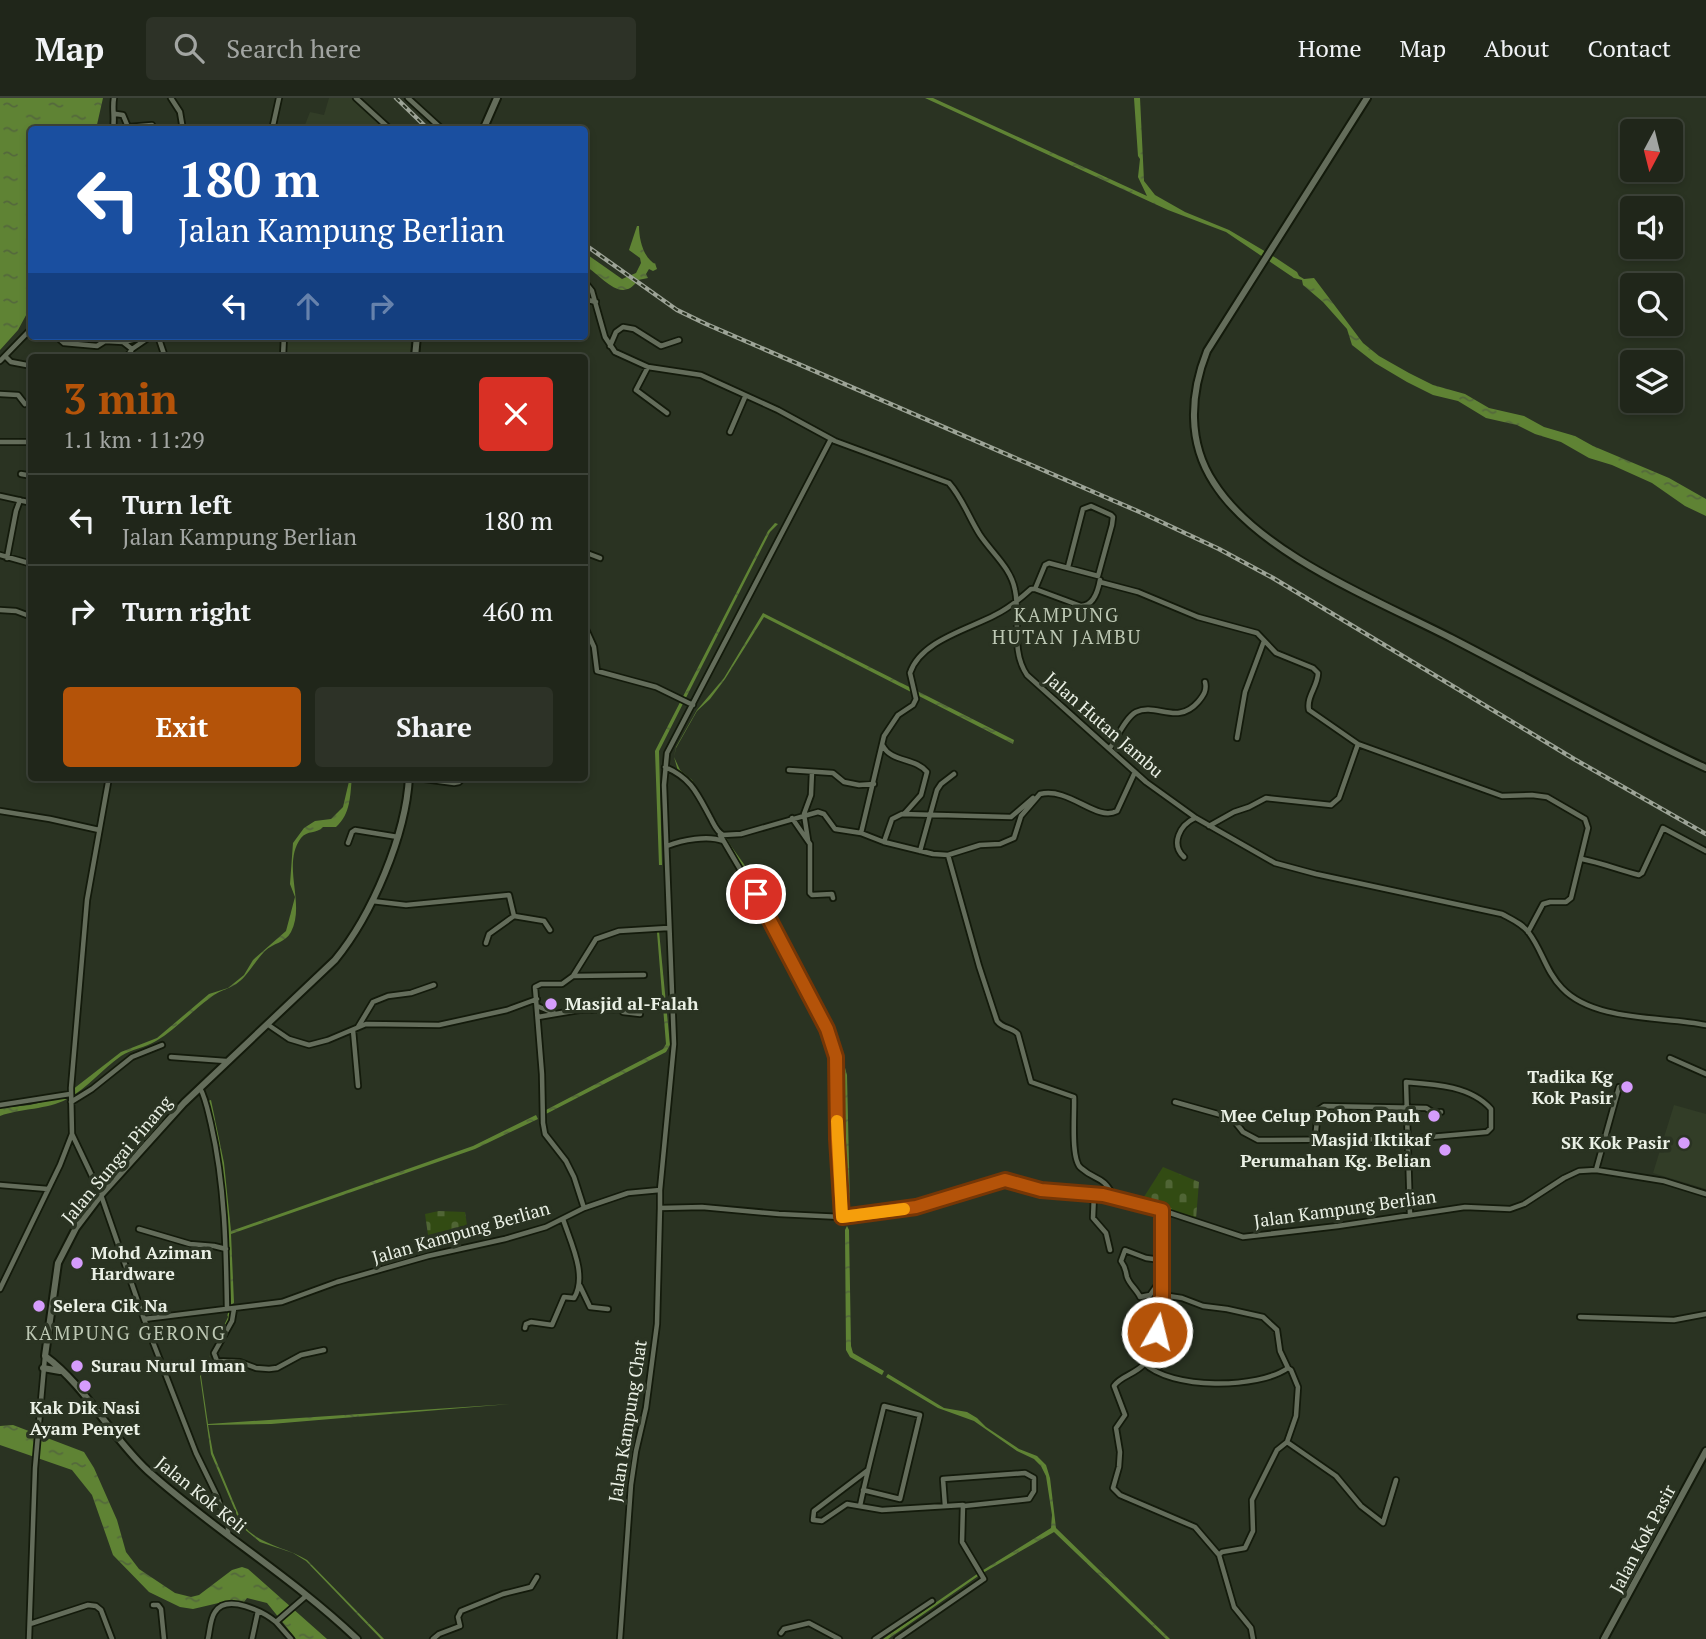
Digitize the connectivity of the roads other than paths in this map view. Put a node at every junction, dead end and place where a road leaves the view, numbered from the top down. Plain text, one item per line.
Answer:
1 (114, 98) edge
2 (171, 98) edge
3 (279, 98) edge
4 (356, 98) edge
5 (408, 98) edge
6 (497, 98) edge
7 (1367, 98) edge
8 (116, 114) junction
9 (114, 126) edge
10 (127, 126) edge
11 (182, 126) edge
12 (273, 126) edge
13 (387, 126) edge
14 (439, 126) edge
15 (485, 126) edge
16 (588, 286) edge
17 (588, 300) edge
18 (596, 302) junction
19 (28, 332) edge
20 (62, 340) edge
21 (132, 340) edge
22 (140, 340) edge
23 (679, 340) dead end
24 (144, 341) joint
25 (123, 342) junction
26 (610, 347) junction
27 (132, 349) junction
28 (129, 354) edge
29 (5, 356) junction
30 (0, 362) edge
31 (28, 365) edge
32 (648, 367) junction
33 (0, 394) edge
34 (745, 397) junction
35 (24, 404) dead end
36 (667, 413) dead end
37 (730, 432) dead end
38 (831, 439) junction
39 (0, 442) edge
40 (28, 442) edge
41 (21, 474) dead end
42 (28, 475) edge
43 (0, 496) edge
44 (20, 500) junction
45 (28, 502) edge
46 (588, 554) edge
47 (0, 555) edge
48 (7, 558) junction
49 (600, 558) dead end
50 (28, 563) edge
51 (1068, 567) junction
52 (1099, 579) junction
53 (1035, 589) junction
54 (1017, 601) junction
55 (0, 610) edge
56 (28, 616) edge
57 (588, 634) edge
58 (1264, 640) junction
59 (1205, 682) dead end
60 (693, 705) junction
61 (1237, 738) dead end
62 (1358, 744) junction
63 (882, 745) junction
64 (1110, 748) junction
65 (665, 767) junction
66 (1706, 768) edge
67 (789, 769) dead end
68 (811, 772) junction
69 (1135, 772) junction
70 (954, 774) dead end
71 (108, 781) edge
72 (409, 781) edge
73 (439, 781) edge
74 (460, 781) edge
75 (874, 784) junction
76 (1040, 794) junction
77 (0, 811) edge
78 (905, 813) junction
79 (804, 814) junction
80 (929, 814) junction
81 (792, 818) junction
82 (1196, 818) junction
83 (1209, 826) junction
84 (99, 830) junction
85 (862, 833) junction
86 (398, 837) junction
87 (725, 839) junction
88 (808, 840) junction
89 (884, 842) junction
90 (348, 843) dead end
91 (666, 846) junction
92 (920, 851) junction
93 (1706, 851) edge
94 (948, 855) junction
95 (1184, 857) dead end
96 (1582, 859) junction
97 (834, 898) dead end
98 (372, 901) junction
99 (514, 916) junction
100 (668, 928) junction
101 (550, 930) dead end
102 (1528, 932) junction
103 (485, 943) dead end
104 (644, 975) dead end
105 (573, 976) junction
106 (434, 985) dead end
107 (537, 999) junction
108 (537, 1006) junction
109 (555, 1014) junction
110 (640, 1014) dead end
111 (538, 1017) junction
112 (266, 1024) junction
113 (1706, 1025) edge
114 (355, 1028) junction
115 (162, 1045) dead end
116 (171, 1057) dead end
117 (1670, 1058) dead end
118 (226, 1062) junction
119 (1706, 1074) edge
120 (358, 1086) dead end
121 (200, 1087) junction
122 (1619, 1087) dead end
123 (70, 1098) junction
124 (1175, 1102) dead end
125 (0, 1105) edge
126 (1406, 1108) junction
127 (1441, 1112) dead end
128 (72, 1134) junction
129 (1408, 1139) junction
130 (1315, 1141) junction
131 (1596, 1170) junction
132 (0, 1185) edge
133 (48, 1189) junction
134 (660, 1189) junction
135 (1094, 1194) junction
136 (1706, 1194) edge
137 (101, 1195) junction
138 (1114, 1198) junction
139 (584, 1208) junction
140 (660, 1208) junction
141 (1162, 1210) junction
142 (1410, 1215) junction
143 (842, 1217) junction
144 (563, 1219) junction
145 (139, 1228) dead end
146 (226, 1249) junction
147 (1110, 1250) dead end
148 (1161, 1260) junction
149 (1161, 1277) junction
150 (579, 1286) junction
151 (0, 1289) edge
152 (1162, 1295) junction
153 (227, 1309) junction
154 (234, 1309) junction
155 (608, 1309) dead end
156 (1706, 1314) edge
157 (1580, 1317) dead end
158 (144, 1319) junction
159 (525, 1328) dead end
160 (46, 1344) junction
161 (324, 1350) dead end
162 (44, 1356) junction
163 (1144, 1363) junction
164 (43, 1368) junction
165 (1288, 1368) junction
166 (64, 1371) junction
167 (1287, 1443) junction
168 (1706, 1451) edge
169 (868, 1470) junction
170 (1396, 1480) dead end
171 (863, 1490) junction
172 (860, 1506) junction
173 (945, 1506) junction
174 (964, 1506) junction
175 (228, 1535) junction
176 (1219, 1555) junction
177 (537, 1577) dead end
178 (304, 1598) junction
179 (932, 1601) dead end
180 (153, 1605) dead end
181 (258, 1611) junction
182 (278, 1621) junction
183 (30, 1624) junction
184 (781, 1633) dead end
185 (29, 1639) edge
186 (112, 1639) edge
187 (164, 1639) edge
188 (208, 1639) edge
189 (252, 1639) edge
190 (291, 1639) edge
191 (357, 1639) edge
192 (433, 1639) edge
193 (620, 1639) edge
194 (839, 1639) edge
195 (875, 1639) edge
196 (897, 1639) edge
197 (1253, 1639) edge
198 (1604, 1639) edge

1 - 8 street
2 - 11 street
3 - 12 street
4 - 13 street
5 - 14 street
6 - 15 street
7 - 66 street
8 - 9 street
8 - 10 street
16 - 18 street
17 - 18 street
18 - 26 street
19 - 29 street
20 - 25 street
21 - 25 street
22 - 24 street
23 - 26 street
24 - 27 street
25 - 27 street
26 - 32 street, Jalan Hutan Jambu
27 - 28 street
29 - 30 street
29 - 31 street
32 - 34 street, Jalan Hutan Jambu
32 - 36 street
33 - 35 street
34 - 37 street
34 - 38 street, Jalan Hutan Jambu
38 - 54 street, Jalan Hutan Jambu
38 - 60 street
39 - 40 street
41 - 42 street
43 - 44 street
44 - 45 street
44 - 48 street
46 - 49 street
47 - 48 street
48 - 50 street
51 - 52 street
51 - 52 street
51 - 53 street
52 - 53 street
52 - 58 street
53 - 54 street
54 - 63 street
54 - 64 street, Jalan Hutan Jambu
55 - 56 street
57 - 60 street
58 - 61 street
58 - 62 street
59 - 64 street
60 - 65 street
62 - 83 street
62 - 96 street
63 - 75 street
63 - 78 street
64 - 69 street, Jalan Hutan Jambu
65 - 87 street
65 - 91 street
67 - 68 street
68 - 75 street
68 - 79 street
69 - 76 street
69 - 82 street, Jalan Hutan Jambu
70 - 80 street
71 - 84 street
72 - 86 street, Jalan Sungai Pinang
73 - 74 street
75 - 85 street
76 - 80 street
76 - 94 street
77 - 84 street
78 - 80 street
78 - 89 street
79 - 81 street
79 - 85 street
79 - 88 street
80 - 92 street
81 - 87 street
81 - 88 street
82 - 83 street, Jalan Hutan Jambu
82 - 95 street
83 - 102 street, Jalan Hutan Jambu
84 - 123 street
85 - 89 street
86 - 90 street
86 - 98 street, Jalan Sungai Pinang
87 - 91 street
87 - 143 street
88 - 97 street
89 - 92 street
91 - 100 street
92 - 94 street
93 - 96 street
94 - 138 street
96 - 102 street
98 - 99 street
98 - 112 street, Jalan Sungai Pinang
99 - 101 street
99 - 103 street
100 - 105 street
100 - 134 street
102 - 113 street, Jalan Hutan Jambu
104 - 105 street
105 - 107 street
106 - 114 street
107 - 108 street
107 - 114 street
108 - 109 street
108 - 111 street
109 - 110 street
109 - 111 street
111 - 139 street
112 - 114 street
112 - 118 street, Jalan Sungai Pinang
114 - 120 street
115 - 123 street
116 - 118 street
117 - 119 street
118 - 121 street, Jalan Sungai Pinang
121 - 137 street, Jalan Sungai Pinang
121 - 146 street
122 - 131 street
123 - 125 street
123 - 128 street
124 - 130 street
126 - 127 street
126 - 129 street
126 - 129 street
126 - 130 street
128 - 133 street
128 - 137 street
129 - 130 street
129 - 142 street
131 - 136 street, Jalan Kampung Berlian
131 - 142 street, Jalan Kampung Berlian
132 - 133 street
133 - 151 street
134 - 139 street, Jalan Kampung Berlian
134 - 140 street
135 - 138 street, Jalan Kampung Berlian
135 - 143 street, Jalan Kampung Berlian
135 - 147 street
137 - 158 street
137 - 160 street, Jalan Sungai Pinang
138 - 141 street, Jalan Kampung Berlian
139 - 144 street, Jalan Kampung Berlian
140 - 143 street, Jalan Kampung Berlian
140 - 193 street, Jalan Kampung Chat
141 - 142 street, Jalan Kampung Berlian
141 - 148 street
144 - 150 street
144 - 154 street, Jalan Kampung Berlian
145 - 146 street
146 - 153 street
148 - 149 street
148 - 149 street
149 - 152 street
150 - 155 street
150 - 159 street
152 - 163 street
152 - 165 street
153 - 154 street, Jalan Kampung Berlian
153 - 158 street, Jalan Kampung Berlian
154 - 161 street
156 - 157 street
158 - 175 street
160 - 162 street, Jalan Sungai Pinang
160 - 166 street
162 - 164 street, Jalan Sungai Pinang
162 - 166 street, Jalan Kok Keli
163 - 165 street
163 - 176 street
164 - 166 street
164 - 183 street, Jalan Sungai Pinang
165 - 167 street
166 - 175 street, Jalan Kok Keli
167 - 170 street
167 - 176 street
168 - 198 street, Jalan Kok Pasir
169 - 171 street
169 - 171 street
169 - 172 street
171 - 172 street
172 - 173 street
173 - 174 street
173 - 174 street
174 - 196 street
175 - 178 street, Jalan Kok Keli
176 - 197 street
177 - 192 street
178 - 182 street
178 - 191 street, Jalan Kok Keli
179 - 195 street
180 - 187 street
181 - 182 street
181 - 188 street
181 - 189 street
182 - 190 street
183 - 185 street, Jalan Sungai Pinang
183 - 186 street
184 - 194 street

